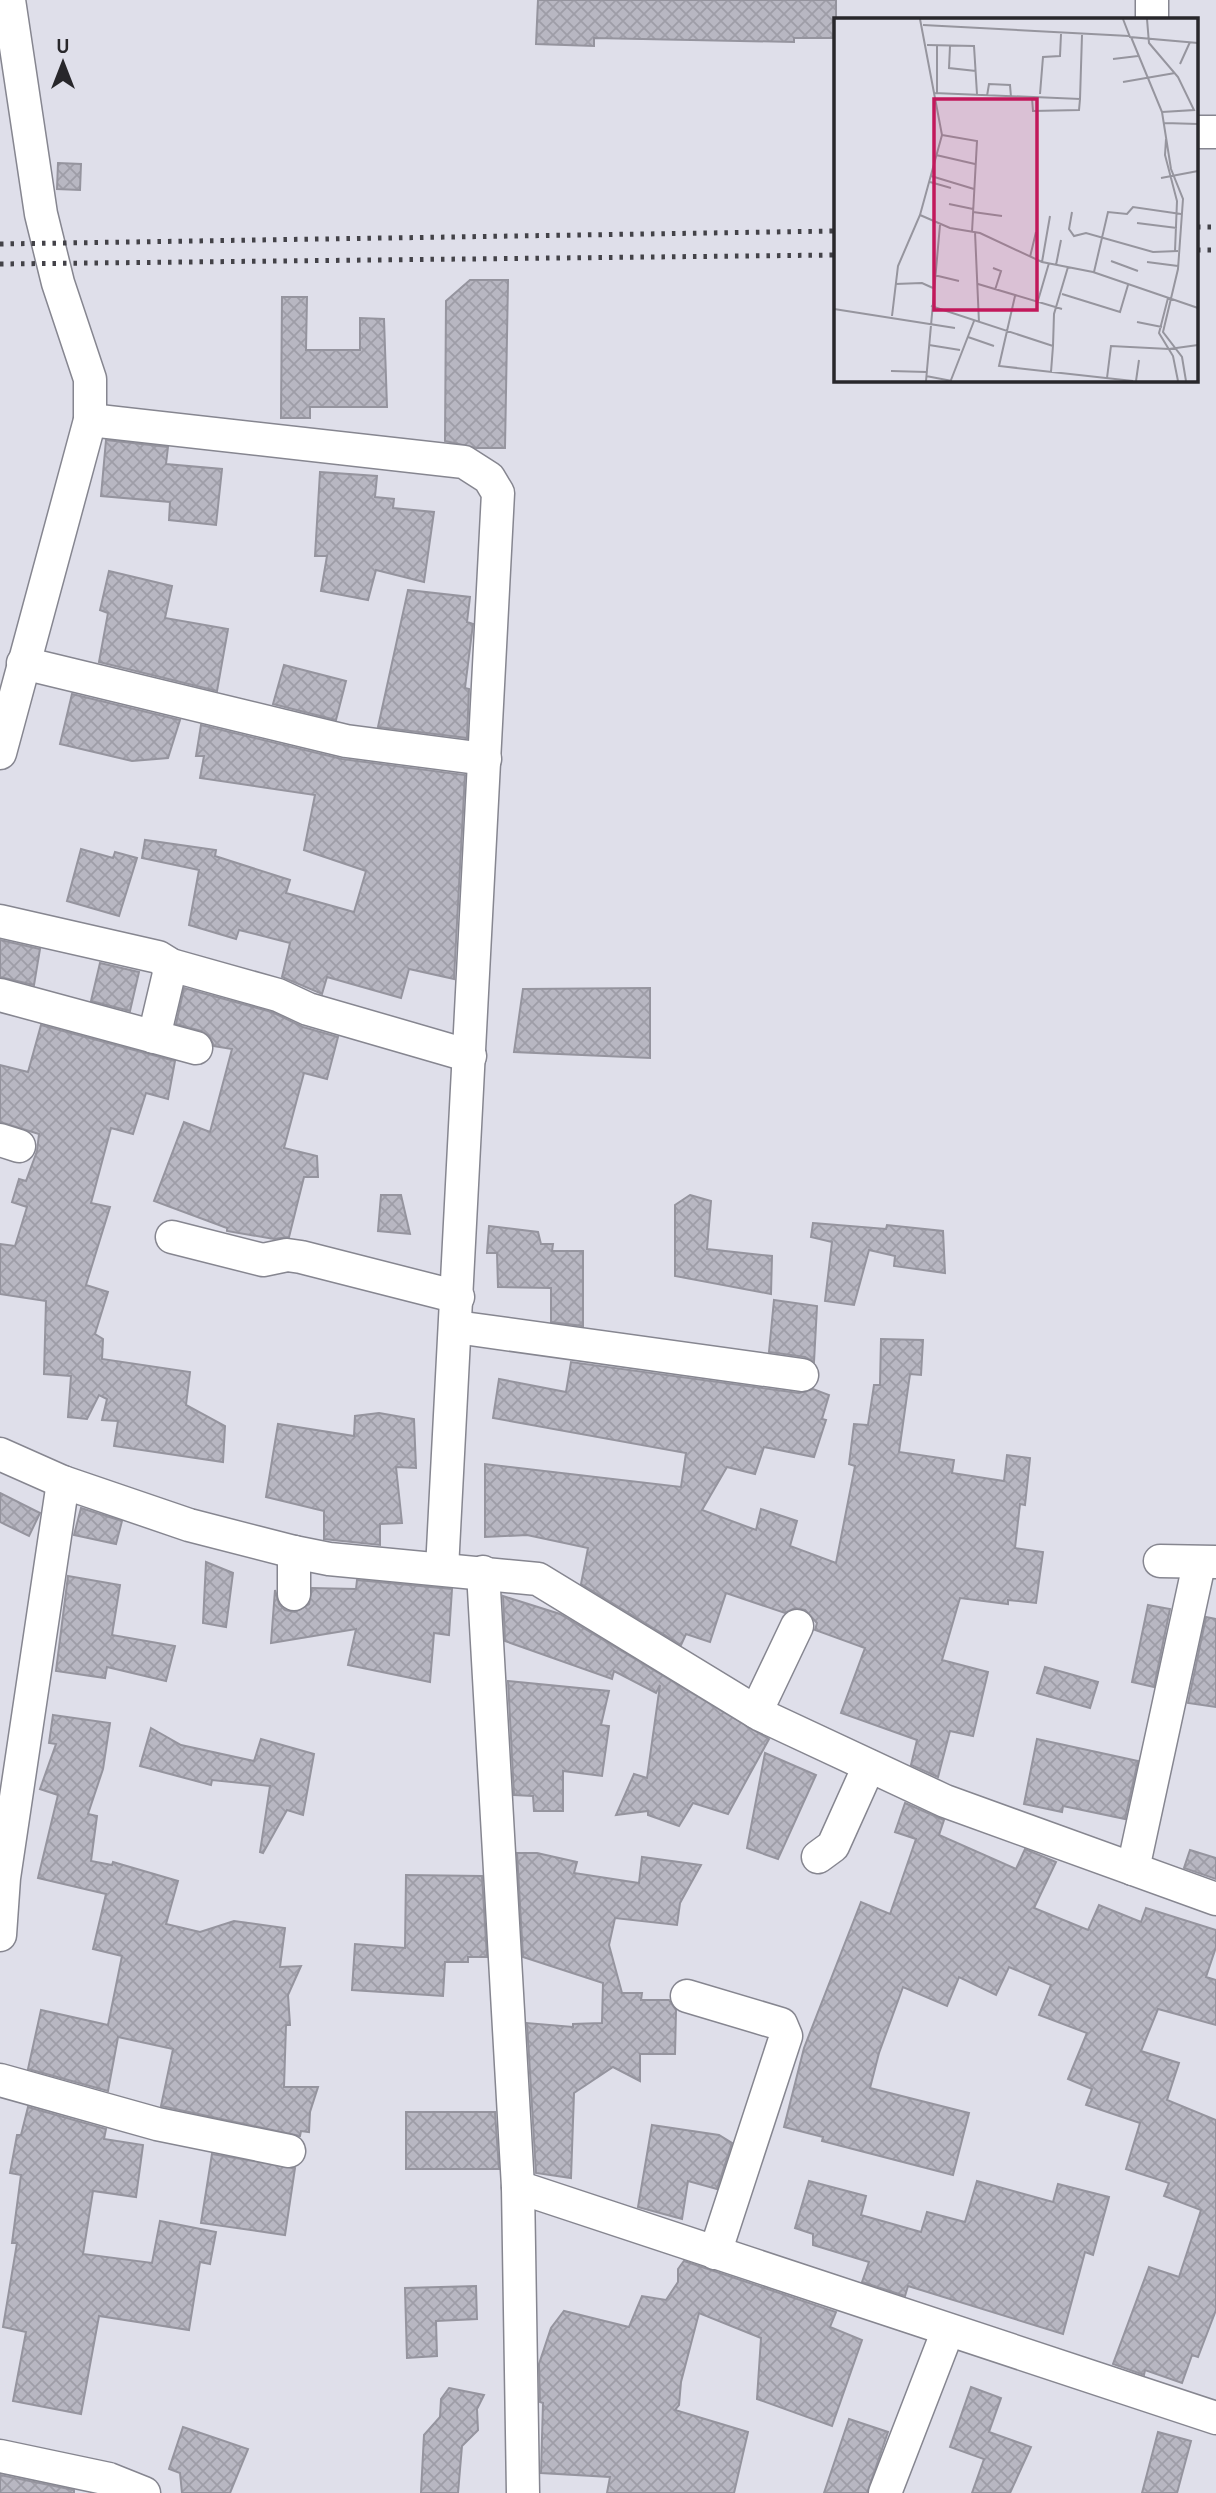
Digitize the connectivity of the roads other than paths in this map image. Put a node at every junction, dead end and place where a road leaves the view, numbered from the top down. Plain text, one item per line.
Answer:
1 (9, 0) edge
2 (1152, 0) edge
3 (1152, 18) edge
4 (1198, 132) edge
5 (1216, 132) edge
6 (90, 419) junction
7 (23, 663) junction
8 (0, 753) edge
9 (485, 760) junction
10 (0, 921) edge
11 (171, 965) junction
12 (0, 995) edge
13 (154, 1037) junction
14 (196, 1048) dead end
15 (470, 1056) junction
16 (172, 1237) dead end
17 (457, 1312) junction
18 (802, 1375) dead end
19 (0, 1454) edge
20 (63, 1482) junction
21 (294, 1552) junction
22 (1160, 1561) dead end
23 (1208, 1563) edge
24 (442, 1569) junction
25 (483, 1572) junction
26 (294, 1594) dead end
27 (797, 1626) dead end
28 (756, 1712) junction
29 (869, 1766) junction
30 (818, 1857) dead end
31 (1133, 1869) junction
32 (1216, 1899) edge
33 (0, 1935) edge
34 (687, 1996) dead end
35 (0, 2080) edge
36 (289, 2151) dead end
37 (518, 2187) junction
38 (715, 2253) junction
39 (948, 2330) junction
40 (1214, 2412) edge
41 (0, 2456) edge
42 (144, 2493) edge
43 (523, 2493) edge
44 (885, 2493) edge

1 - 6 street
2 - 3 street
4 - 5 street
6 - 7 street
6 - 9 street
7 - 8 street
7 - 9 street
9 - 15 street
10 - 11 street
11 - 13 street
11 - 15 street
12 - 13 street
13 - 14 street
15 - 17 street
16 - 17 street
17 - 18 street
17 - 24 street
19 - 20 street
20 - 21 street
20 - 33 street
21 - 24 street
21 - 26 street
22 - 23 street
23 - 31 street
24 - 25 street
25 - 28 street
25 - 37 street
27 - 28 street
28 - 29 street
29 - 30 street
29 - 31 street
31 - 32 street
34 - 38 street
35 - 36 street
37 - 38 street
37 - 43 street
38 - 39 street
39 - 40 street
39 - 44 street
41 - 42 street

